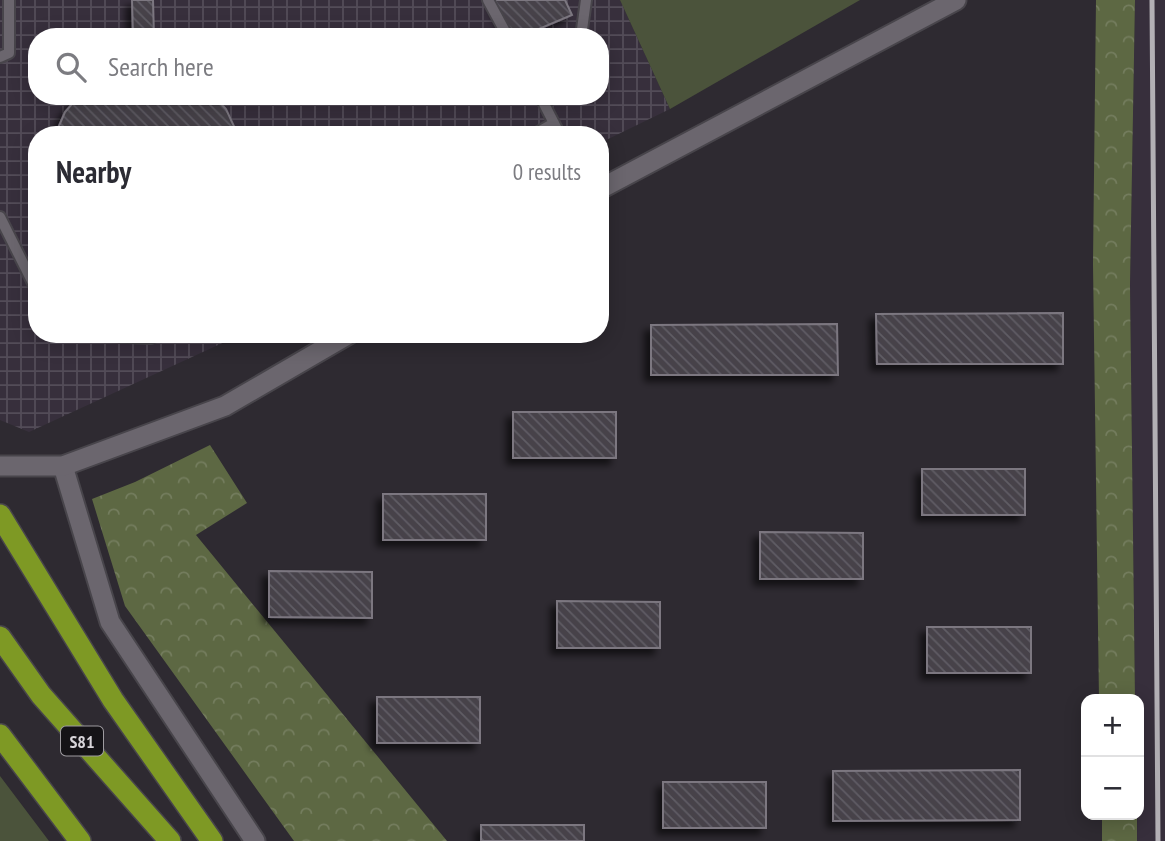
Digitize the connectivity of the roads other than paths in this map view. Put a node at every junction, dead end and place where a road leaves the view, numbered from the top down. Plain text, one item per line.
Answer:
1 (9, 0) edge
2 (488, 0) edge
3 (586, 0) edge
4 (956, 0) edge
5 (503, 28) edge
6 (582, 28) edge
7 (0, 57) edge
8 (545, 105) edge
9 (554, 123) junction
10 (549, 126) edge
11 (556, 126) edge
12 (609, 184) edge
13 (0, 217) edge
14 (28, 273) edge
15 (334, 343) edge
16 (63, 466) junction
17 (0, 467) edge
18 (0, 515) edge
19 (0, 637) edge
20 (0, 735) edge
21 (80, 841) edge
22 (170, 841) edge
23 (212, 841) edge
24 (255, 841) edge

1 - 7 lane
2 - 5 lane
3 - 6 lane
4 - 12 main road
8 - 9 lane
9 - 10 lane
9 - 11 lane
13 - 14 lane
15 - 16 main road
16 - 17 main road
16 - 24 main road
18 - 23 highway
19 - 22 highway, S81
20 - 21 highway

